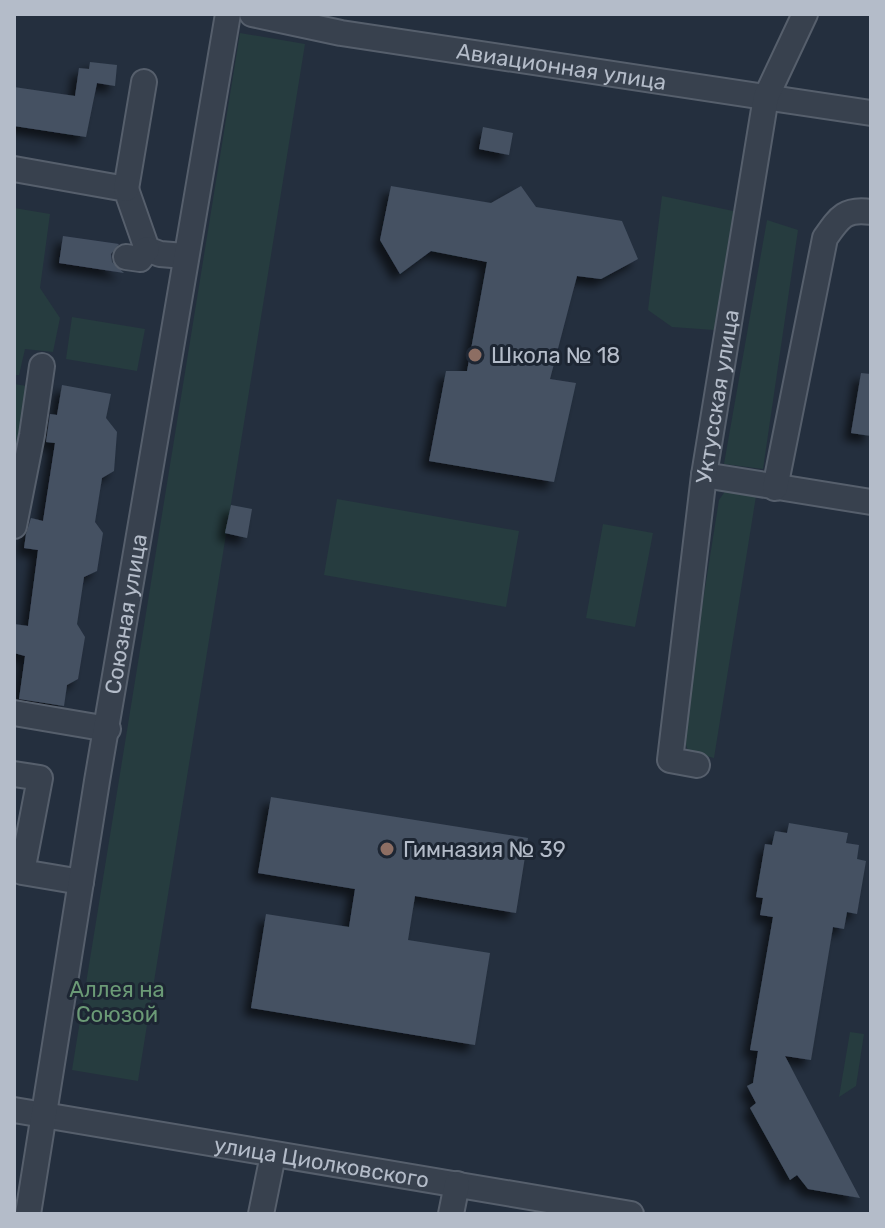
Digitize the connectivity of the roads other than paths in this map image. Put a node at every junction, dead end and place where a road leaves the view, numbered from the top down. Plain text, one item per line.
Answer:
1 (228, 14) edge
2 (252, 14) edge
3 (805, 14) edge
4 (343, 23) edge
5 (144, 82) dead end
6 (766, 97) junction
7 (871, 113) edge
8 (14, 169) edge
9 (126, 189) junction
10 (871, 212) edge
11 (185, 256) junction
12 (42, 366) dead end
13 (704, 475) junction
14 (775, 488) junction
15 (871, 502) edge
16 (15, 514) edge
17 (14, 713) edge
18 (108, 729) junction
19 (697, 765) dead end
20 (14, 774) edge
21 (81, 882) junction
22 (14, 1110) edge
23 (44, 1116) junction
24 (273, 1155) junction
25 (457, 1184) junction
26 (28, 1214) edge
27 (261, 1214) edge
28 (451, 1214) edge
29 (631, 1214) edge

1 - 11 street, Союзная улица
2 - 4 street, Авиационная улица
3 - 6 street, Уктусская улица
4 - 6 street, Авиационная улица
5 - 9 street
6 - 7 street, Авиационная улица
6 - 13 street, Уктусская улица
8 - 9 street
9 - 11 street
10 - 14 street
11 - 18 street, Союзная улица
12 - 16 street
13 - 14 street
13 - 19 street, Уктусская улица
14 - 15 street
17 - 18 street
18 - 21 street, Союзная улица
20 - 21 street
21 - 23 street, Союзная улица
22 - 23 street, улица Циолковского
23 - 24 street, улица Циолковского
23 - 26 street, Союзная улица
24 - 25 street, улица Циолковского
24 - 27 street
25 - 28 street
25 - 29 street, улица Циолковского

